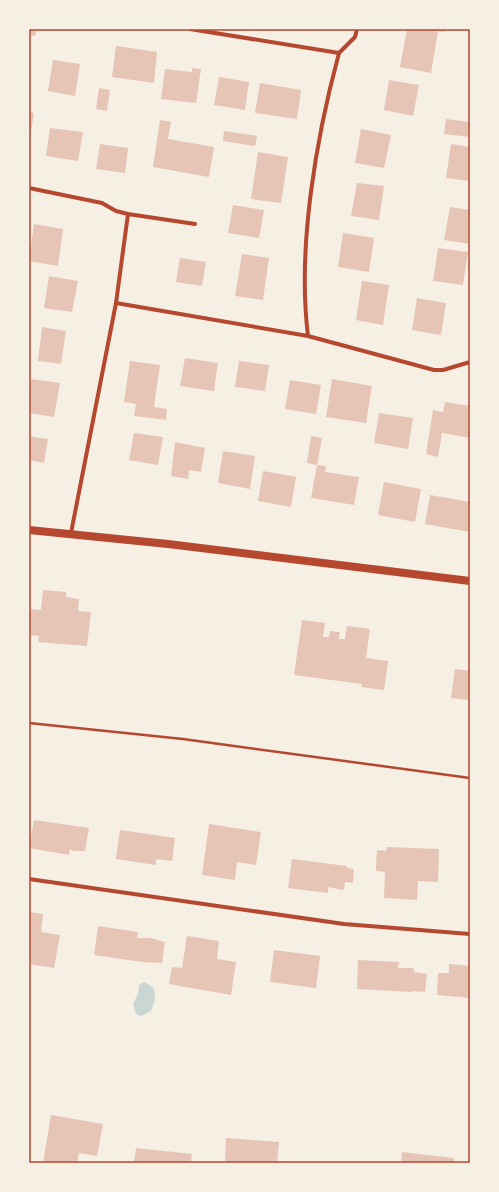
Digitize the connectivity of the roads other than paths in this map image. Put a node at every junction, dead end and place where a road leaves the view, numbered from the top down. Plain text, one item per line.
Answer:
1 (190, 29) edge
2 (357, 29) edge
3 (339, 53) junction
4 (29, 188) edge
5 (128, 214) junction
6 (195, 224) dead end
7 (116, 303) junction
8 (308, 336) junction
9 (470, 362) edge
10 (29, 530) edge
11 (71, 533) junction
12 (470, 581) edge
13 (29, 879) edge
14 (470, 934) edge

1 - 3 street
2 - 3 street
3 - 8 street
4 - 5 street
5 - 6 street
5 - 7 street
7 - 8 street
7 - 11 street
8 - 9 street
10 - 11 main road
11 - 12 main road
13 - 14 street

